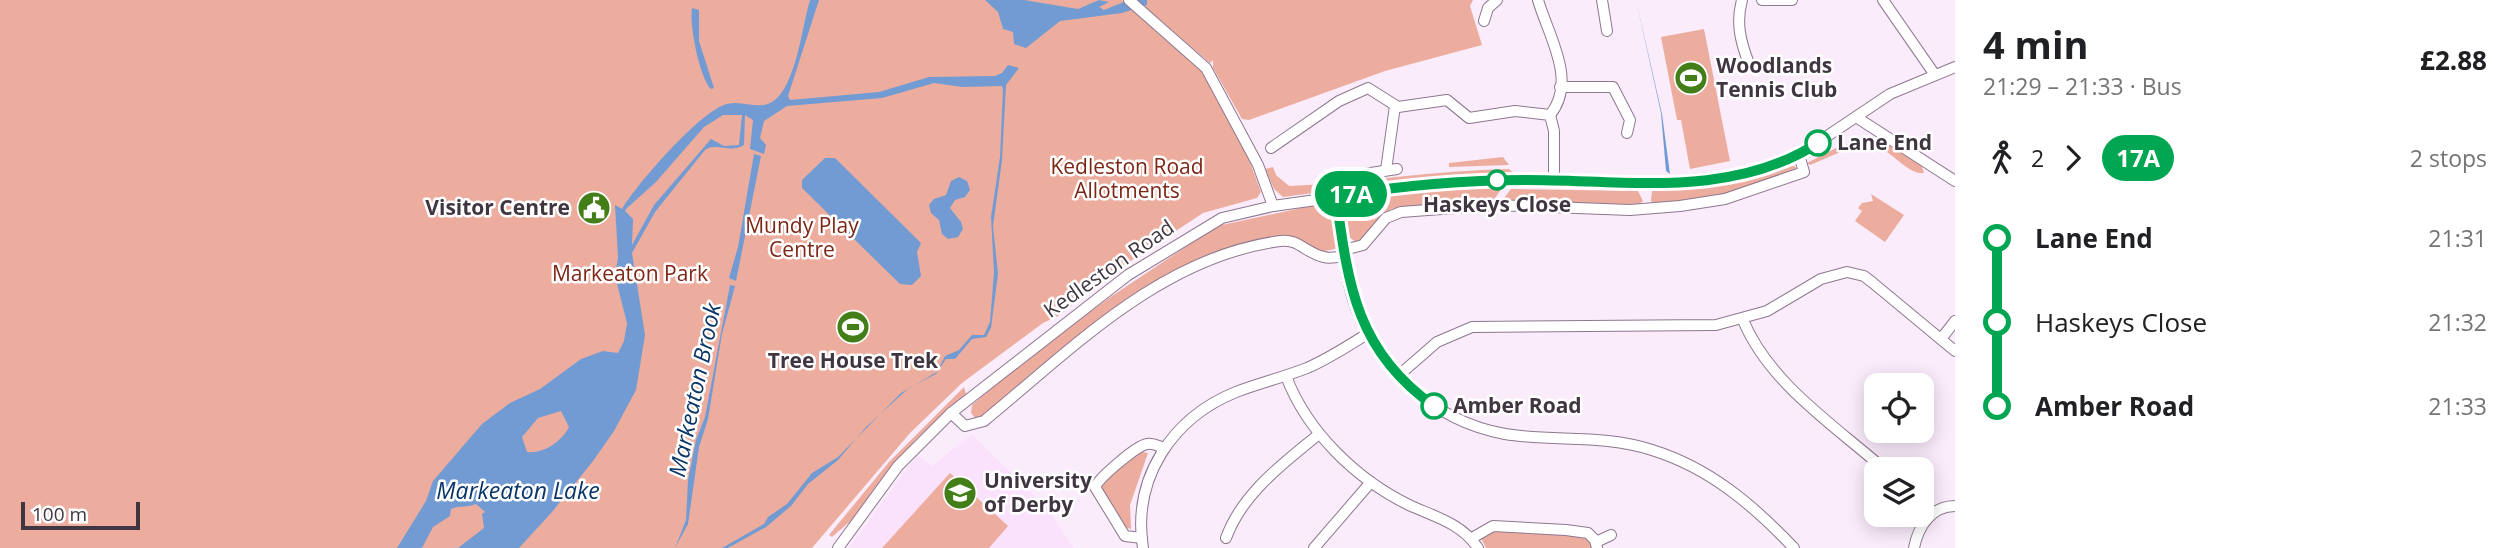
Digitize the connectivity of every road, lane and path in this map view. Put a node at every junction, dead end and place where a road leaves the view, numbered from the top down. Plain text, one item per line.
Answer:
1 (1129, 0) edge
2 (1497, 0) edge
3 (1538, 0) edge
4 (1602, 0) edge
5 (1742, 0) edge
6 (1762, 0) edge
7 (1792, 0) edge
8 (1883, 0) edge
9 (1484, 21) dead end
10 (1607, 31) dead end
11 (1748, 61) dead end
12 (1955, 67) edge
13 (1935, 75) junction
14 (1560, 87) junction
15 (1395, 106) junction
16 (1550, 115) junction
17 (1856, 117) junction
18 (1626, 133) dead end
19 (1271, 148) dead end
20 (1799, 155) junction
21 (1364, 174) dead end
22 (1554, 180) junction
23 (1955, 181) edge
24 (1646, 185) junction
25 (1336, 196) junction
26 (1273, 206) junction
27 (1647, 209) junction
28 (1345, 253) junction
29 (1743, 320) junction
30 (1955, 321) edge
31 (1367, 334) junction
32 (1941, 339) junction
33 (1955, 351) edge
34 (1286, 376) junction
35 (1398, 376) junction
36 (951, 413) junction
37 (1319, 434) junction
38 (1164, 448) junction
39 (1870, 457) edge
40 (1371, 482) junction
41 (1955, 506) edge
42 (1611, 535) dead end
43 (1226, 538) dead end
44 (1142, 543) edge
45 (1475, 543) edge
46 (1597, 545) edge
47 (838, 548) edge
48 (1314, 548) edge
49 (1794, 548) edge
50 (1914, 548) edge

1 - 26 street
2 - 9 street
3 - 14 street
4 - 10 street
5 - 11 street
6 - 7 street
8 - 13 street
12 - 13 street, Kedleston Road
13 - 17 street, Kedleston Road
14 - 16 street
14 - 18 street
15 - 16 street
15 - 19 street
15 - 21 street
16 - 22 street
17 - 20 street, Kedleston Road
17 - 23 street
20 - 24 street, Kedleston Road
20 - 27 street, Kedleston Road
22 - 24 street, Kedleston Road
22 - 25 street, Kedleston Road
24 - 27 street
25 - 26 street, Kedleston Road
25 - 28 street
26 - 36 street, Kedleston Road
27 - 28 street, Kedleston Road
28 - 31 street
28 - 36 street, Kedleston Road
29 - 32 street
29 - 35 street
29 - 39 street
30 - 32 street
31 - 34 street
31 - 35 street
32 - 33 street
34 - 37 street
34 - 38 street
35 - 49 street
36 - 47 street, Kedleston Road
37 - 40 street
37 - 43 street
38 - 44 street
38 - 44 street
40 - 45 street
40 - 48 street
41 - 50 street
42 - 46 street
45 - 46 street

